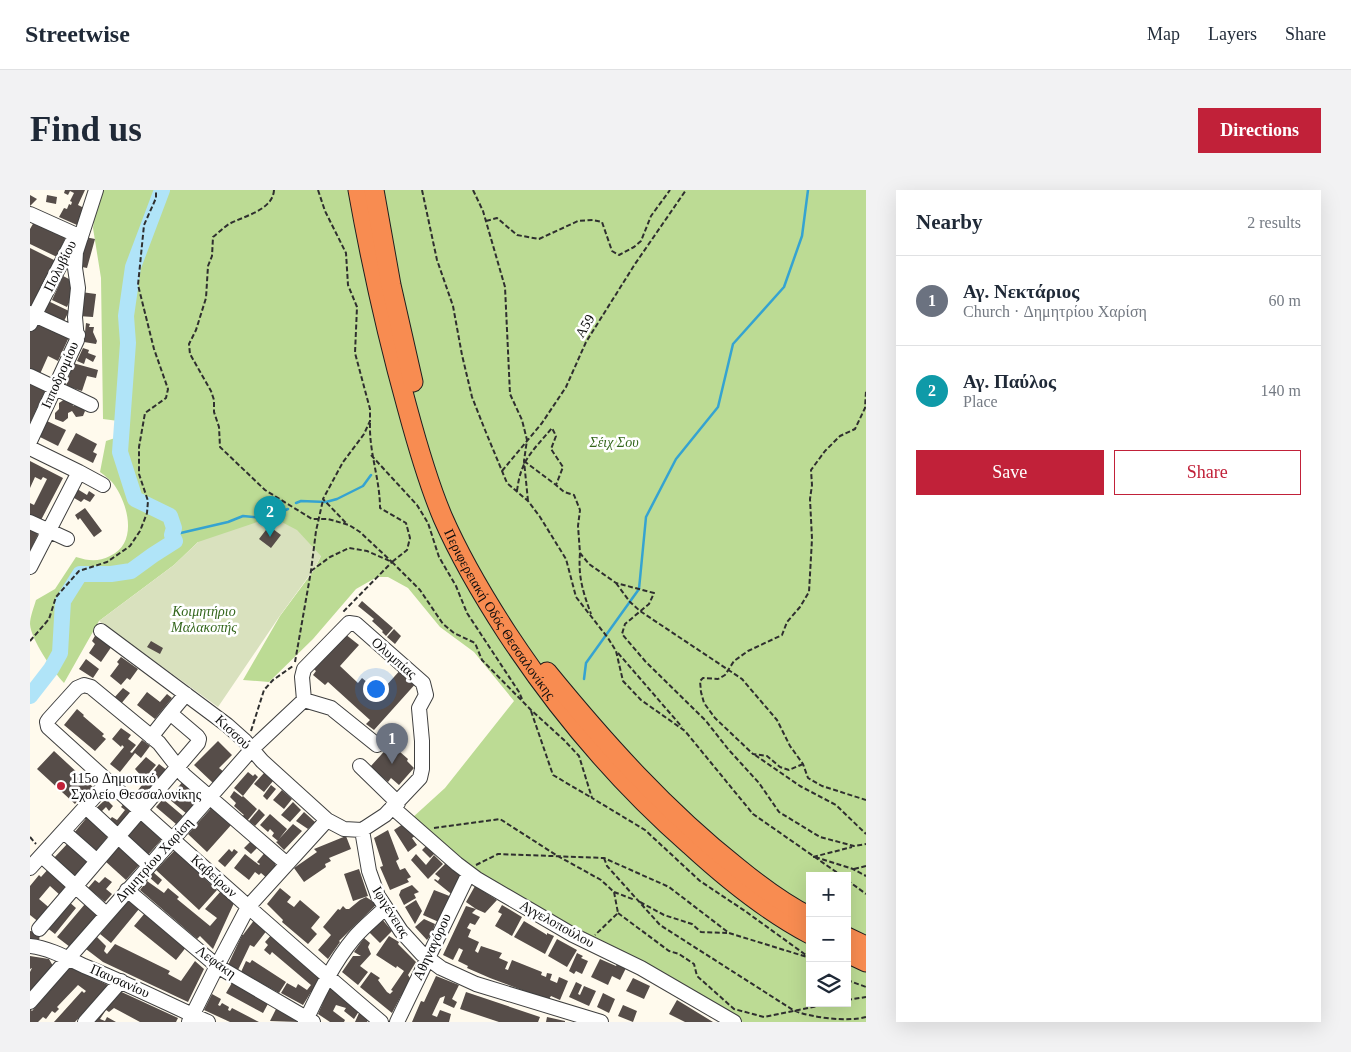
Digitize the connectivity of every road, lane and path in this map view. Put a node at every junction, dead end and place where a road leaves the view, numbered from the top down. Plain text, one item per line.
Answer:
1 (96, 190) edge
2 (156, 190) edge
3 (274, 190) edge
4 (318, 190) edge
5 (358, 190) edge
6 (374, 190) edge
7 (422, 190) edge
8 (473, 190) edge
9 (670, 190) edge
10 (686, 190) edge
11 (30, 215) edge
12 (486, 221) junction
13 (78, 236) junction
14 (32, 317) edge
15 (78, 335) junction
16 (30, 376) edge
17 (55, 389) junction
18 (866, 391) edge
19 (91, 405) dead end
20 (370, 421) junction
21 (528, 440) junction
22 (30, 441) edge
23 (30, 448) edge
24 (371, 454) junction
25 (524, 461) junction
26 (502, 471) junction
27 (79, 472) junction
28 (103, 485) dead end
29 (556, 485) junction
30 (517, 491) junction
31 (323, 499) junction
32 (528, 501) junction
33 (318, 519) junction
34 (30, 522) edge
35 (349, 525) junction
36 (49, 531) junction
37 (67, 539) dead end
38 (580, 553) junction
39 (392, 562) junction
40 (30, 567) edge
41 (311, 571) junction
42 (616, 583) junction
43 (640, 611) junction
44 (340, 616) dead end
45 (592, 617) junction
46 (101, 631) dead end
47 (30, 641) edge
48 (616, 651) junction
49 (301, 658) dead end
50 (294, 664) junction
51 (728, 670) junction
52 (186, 694) junction
53 (304, 700) junction
54 (522, 701) junction
55 (531, 710) junction
56 (170, 713) junction
57 (685, 731) junction
58 (151, 737) junction
59 (248, 745) junction
60 (377, 746) dead end
61 (753, 754) junction
62 (803, 764) junction
63 (360, 766) dead end
64 (178, 767) junction
65 (108, 782) junction
66 (210, 797) junction
67 (592, 798) junction
68 (866, 800) edge
69 (395, 805) junction
70 (86, 807) junction
71 (140, 811) junction
72 (327, 820) junction
73 (429, 829) dead end
74 (362, 830) junction
75 (64, 832) junction
76 (866, 834) edge
77 (118, 838) junction
78 (173, 839) junction
79 (866, 844) edge
80 (854, 846) junction
81 (556, 855) junction
82 (42, 856) junction
83 (813, 857) junction
84 (604, 858) junction
85 (97, 862) junction
86 (287, 864) junction
87 (149, 865) junction
88 (866, 866) edge
89 (30, 868) edge
90 (852, 869) junction
91 (836, 872) edge
92 (469, 873) junction
93 (866, 876) edge
94 (851, 883) edge
95 (75, 887) junction
96 (127, 890) junction
97 (614, 892) junction
98 (866, 894) edge
99 (637, 900) junction
100 (248, 907) junction
101 (385, 908) junction
102 (618, 913) junction
103 (106, 914) junction
104 (806, 914) edge
105 (34, 925) edge
106 (806, 932) edge
107 (729, 933) junction
108 (851, 939) edge
109 (582, 940) junction
110 (30, 946) edge
111 (866, 946) edge
112 (46, 950) junction
113 (806, 955) edge
114 (851, 955) edge
115 (806, 957) edge
116 (427, 958) junction
117 (68, 959) junction
118 (866, 962) edge
119 (217, 966) junction
120 (328, 976) junction
121 (121, 981) junction
122 (851, 982) edge
123 (866, 987) edge
124 (866, 997) edge
125 (851, 999) edge
126 (30, 1002) edge
127 (813, 1007) edge
128 (794, 1011) junction
129 (866, 1017) edge
130 (191, 1019) edge
131 (309, 1021) edge
132 (728, 1021) edge
133 (85, 1022) edge
134 (208, 1022) edge
135 (382, 1022) edge
136 (397, 1022) edge
137 (601, 1022) edge

1 - 13 street
2 - 47 path
3 - 33 path
4 - 20 path
5 - 106 highway, Περιφερειακή Οδός Θεσσαλονίκης
6 - 104 highway, Περιφερειακή Οδός Θεσσαλονίκης
7 - 26 path
8 - 12 path
9 - 12 path
10 - 21 path, Α59
11 - 13 street
12 - 21 path
13 - 14 street, Πολυβίου
13 - 15 street
14 - 15 street
15 - 17 street, Ιπποδρομίου
16 - 17 street
17 - 19 street
17 - 22 street, Ιπποδρομίου
18 - 51 path
20 - 24 path
20 - 31 path
21 - 25 path
21 - 26 path, Α59
23 - 27 street
24 - 39 path
24 - 54 path
25 - 29 path
25 - 29 path
25 - 30 path
25 - 32 path
26 - 30 path
27 - 28 street
27 - 36 street
29 - 38 path
30 - 32 path
31 - 33 path
31 - 35 path
32 - 45 path
33 - 35 path
33 - 41 path
34 - 36 street
35 - 39 path
36 - 37 street
36 - 40 street
38 - 42 path
38 - 45 path
39 - 41 path
39 - 44 path
39 - 54 path
41 - 50 path
42 - 43 path
42 - 43 path
43 - 51 path
43 - 80 path
45 - 48 path
46 - 52 street, Κισσού
48 - 57 path
48 - 57 path
49 - 50 path
50 - 59 path
51 - 61 path
51 - 62 path
52 - 56 street
52 - 59 street, Κισσού
53 - 59 street, Δημητρίου Χαρίση
53 - 60 street
53 - 69 street, Ολυμπίας
54 - 55 path
55 - 67 path
55 - 67 path
56 - 58 street
56 - 64 street
57 - 83 path
58 - 64 street
58 - 65 street, Καβείρων
59 - 66 street, Δημητρίου Χαρίση
59 - 72 street, Κισσού
61 - 62 path
61 - 76 path
62 - 68 path
63 - 69 street, Αγγελοπούλου
64 - 66 street
64 - 71 street
65 - 70 street
65 - 71 street, Καβείρων
66 - 78 street, Δημητρίου Χαρίση
66 - 86 street
67 - 113 path
69 - 74 street, Ολυμπίας
69 - 92 street, Αγγελοπούλου
70 - 75 street
70 - 77 street
71 - 77 street
71 - 78 street, Καβείρων
72 - 74 street, Κισσού
72 - 86 street
73 - 81 path
74 - 101 street, Ιφιγένειας
75 - 82 street
75 - 85 street
77 - 85 street
77 - 87 street
78 - 87 street, Δημητρίου Χαρίση
78 - 100 street, Καβείρων
79 - 80 path
80 - 83 path
81 - 84 path
81 - 92 path
81 - 97 path
82 - 89 street
82 - 95 street
83 - 90 path
83 - 91 path
84 - 99 path
84 - 107 path
85 - 95 street
86 - 100 street
87 - 96 street, Δημητρίου Χαρίση
88 - 90 path
90 - 93 path
92 - 109 street, Αγγελοπούλου
92 - 116 street, Αθηναγόρου
94 - 98 path
95 - 103 street
95 - 105 street
96 - 103 street, Δημητρίου Χαρίση
96 - 119 street, Λεφάκη
97 - 99 path
97 - 102 path
99 - 107 path
99 - 128 path
100 - 119 street
100 - 120 street, Καβείρων
101 - 116 street, Ιφιγένειας
101 - 120 street
102 - 109 path
102 - 128 path
103 - 117 street, Δημητρίου Χαρίση
105 - 112 street
107 - 115 path
108 - 111 highway
109 - 132 street, Αγγελοπούλου
110 - 112 street, Παυσανίου
112 - 117 street, Παυσανίου
114 - 118 highway
116 - 136 street, Αθηναγόρου
116 - 137 street, Ιφιγένειας
117 - 121 street, Παυσανίου
117 - 126 street, Δημητρίου Χαρίση
119 - 130 street
119 - 131 street, Λεφάκη
120 - 131 street
120 - 135 street, Καβείρων
121 - 130 street, Παυσανίου
121 - 133 street
122 - 123 path
124 - 125 path
127 - 128 path
128 - 129 path
130 - 134 street, Παυσανίου

